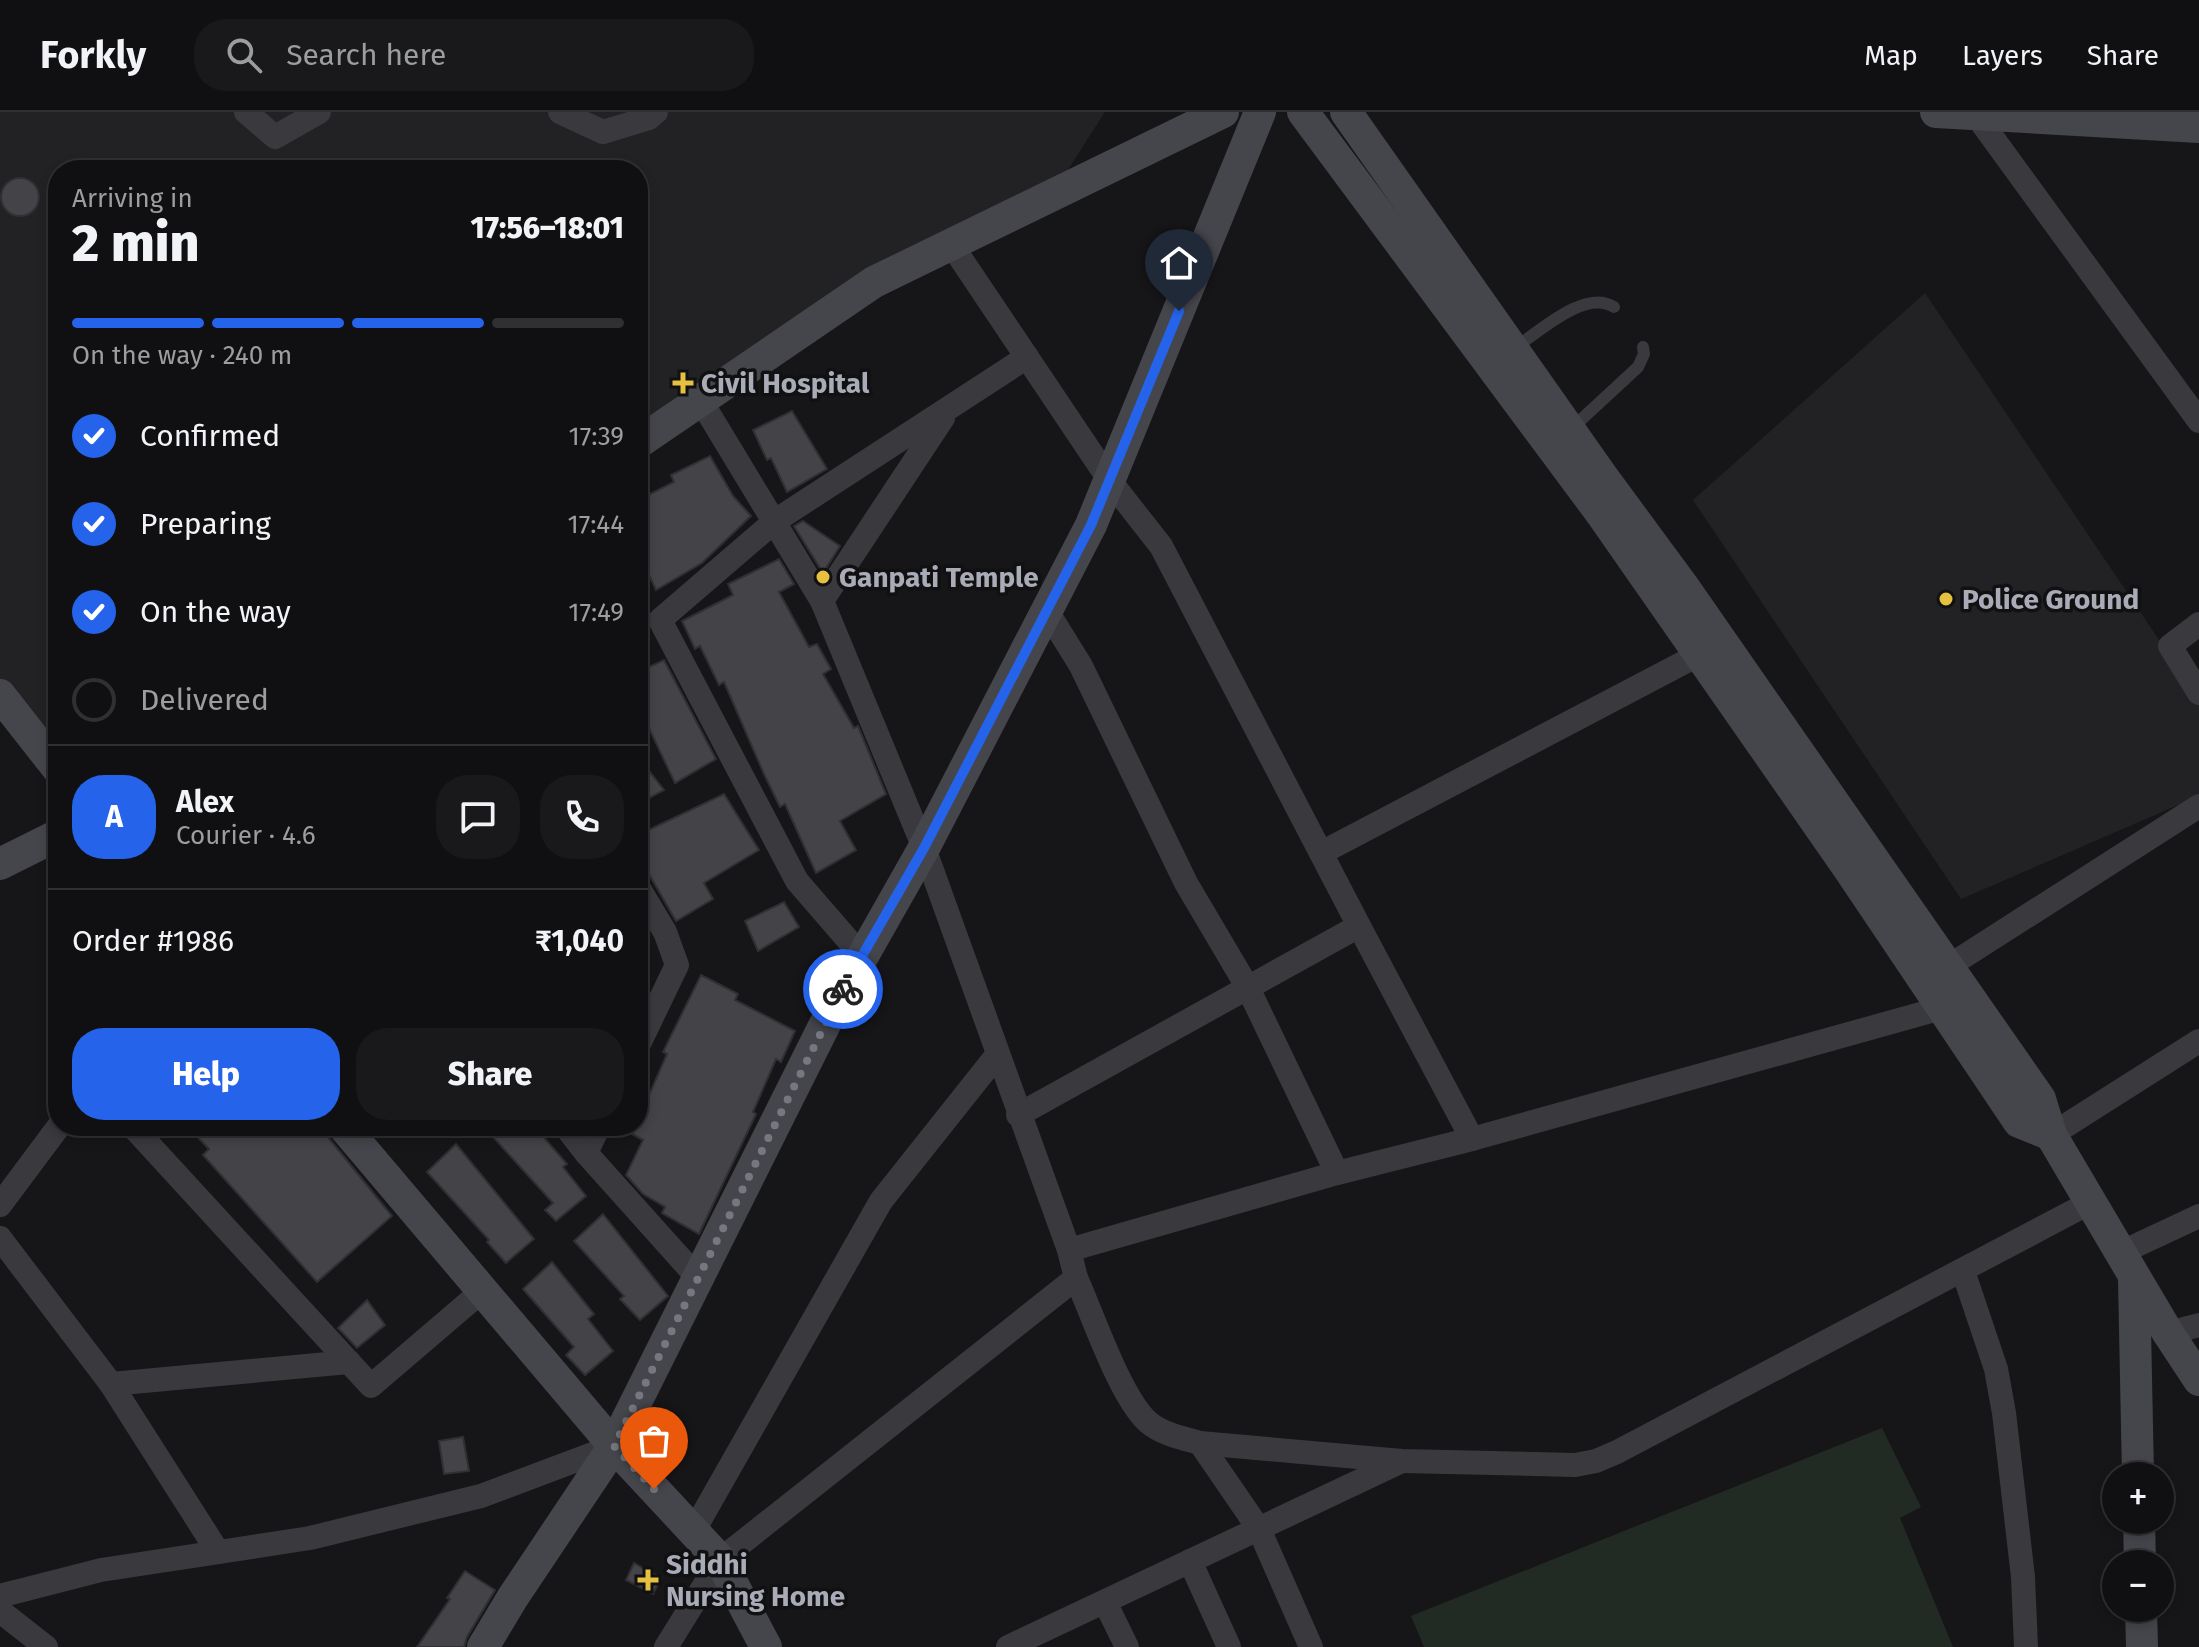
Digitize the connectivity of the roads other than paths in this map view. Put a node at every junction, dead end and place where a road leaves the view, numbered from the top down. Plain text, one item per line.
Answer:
1 (246, 112) edge
2 (319, 112) edge
3 (560, 112) edge
4 (656, 112) edge
5 (1223, 112) edge
6 (1260, 112) edge
7 (1303, 112) edge
8 (1346, 112) edge
9 (1936, 112) edge
10 (1976, 115) junction
11 (2100, 118) edge
12 (2199, 127) edge
13 (951, 244) junction
14 (1614, 307) dead end
15 (1643, 347) dead end
16 (1513, 349) junction
17 (1027, 357) junction
18 (701, 401) junction
19 (949, 409) junction
20 (2199, 421) edge
21 (1570, 430) junction
22 (648, 436) edge
23 (1110, 481) junction
24 (775, 521) junction
25 (822, 601) junction
26 (1047, 611) junction
27 (2199, 624) edge
28 (1700, 654) junction
29 (2199, 693) edge
30 (5, 711) edge
31 (48, 758) edge
32 (2199, 806) edge
33 (48, 840) edge
34 (924, 848) junction
35 (1321, 853) junction
36 (0, 864) edge
37 (648, 904) edge
38 (1359, 926) junction
39 (861, 955) junction
40 (1949, 966) junction
41 (1248, 988) junction
42 (1942, 1008) junction
43 (648, 1025) edge
44 (2199, 1041) edge
45 (997, 1055) junction
46 (1018, 1115) junction
47 (2051, 1135) junction
48 (52, 1136) edge
49 (141, 1136) edge
50 (351, 1136) edge
51 (573, 1136) edge
52 (594, 1136) edge
53 (1472, 1139) junction
54 (586, 1153) junction
55 (1337, 1173) junction
56 (2091, 1202) junction
57 (0, 1205) edge
58 (2199, 1216) edge
59 (0, 1238) edge
60 (1069, 1250) junction
61 (2127, 1264) junction
62 (1963, 1271) junction
63 (698, 1278) junction
64 (1076, 1278) junction
65 (482, 1291) junction
66 (2199, 1325) edge
67 (2168, 1333) junction
68 (349, 1362) junction
69 (2199, 1380) edge
70 (111, 1384) junction
71 (1200, 1443) junction
72 (614, 1446) junction
73 (1402, 1461) junction
74 (2137, 1462) edge
75 (1259, 1529) junction
76 (693, 1532) junction
77 (218, 1552) junction
78 (720, 1560) junction
79 (1190, 1561) junction
80 (0, 1596) edge
81 (1105, 1602) junction
82 (0, 1611) edge
83 (2141, 1622) edge
84 (46, 1647) edge
85 (483, 1647) edge
86 (666, 1647) edge
87 (766, 1647) edge
88 (1008, 1647) edge
89 (1127, 1647) edge
90 (1229, 1647) edge
91 (1311, 1647) edge
92 (2026, 1647) edge
93 (2142, 1647) edge

1 - 2 street
3 - 4 street
5 - 13 main road
6 - 23 main road
7 - 28 main road
8 - 16 main road
9 - 10 main road
10 - 11 main road
10 - 20 street
11 - 12 main road
13 - 17 street
13 - 18 main road
14 - 16 lane
15 - 21 lane
16 - 21 main road
17 - 19 street
17 - 23 street
18 - 22 main road
18 - 24 street
19 - 24 street
19 - 25 street
21 - 40 main road
23 - 26 main road
23 - 35 street
24 - 25 street
24 - 39 street
25 - 34 street
26 - 34 main road
26 - 41 street
27 - 29 street
28 - 35 street
28 - 42 main road
30 - 31 main road
32 - 40 street
33 - 36 main road
34 - 39 main road
34 - 45 street
35 - 38 street
37 - 43 street
38 - 41 street
38 - 53 street
39 - 63 main road
40 - 47 main road
41 - 46 street
41 - 55 street
42 - 47 main road
42 - 53 street
44 - 47 street
45 - 46 street
45 - 76 street
46 - 60 street
47 - 56 main road
48 - 57 street
49 - 68 street
50 - 65 main road
51 - 54 street
52 - 54 street
53 - 55 street
54 - 63 street
55 - 60 street
56 - 61 main road
56 - 62 street
58 - 61 street
59 - 70 street
60 - 64 street
61 - 67 main road
61 - 74 main road
62 - 73 street
62 - 92 street
63 - 72 main road
64 - 71 street
64 - 78 street
65 - 68 street
65 - 72 main road
66 - 67 street
67 - 69 main road
68 - 70 street
70 - 77 street
71 - 73 street
71 - 75 street
72 - 76 main road
72 - 77 street
72 - 85 main road
73 - 75 street
75 - 79 street
75 - 91 street
76 - 78 main road
77 - 80 street
78 - 86 street
78 - 87 main road
79 - 81 street
79 - 90 street
81 - 88 street
81 - 89 street
82 - 84 street
83 - 93 main road

